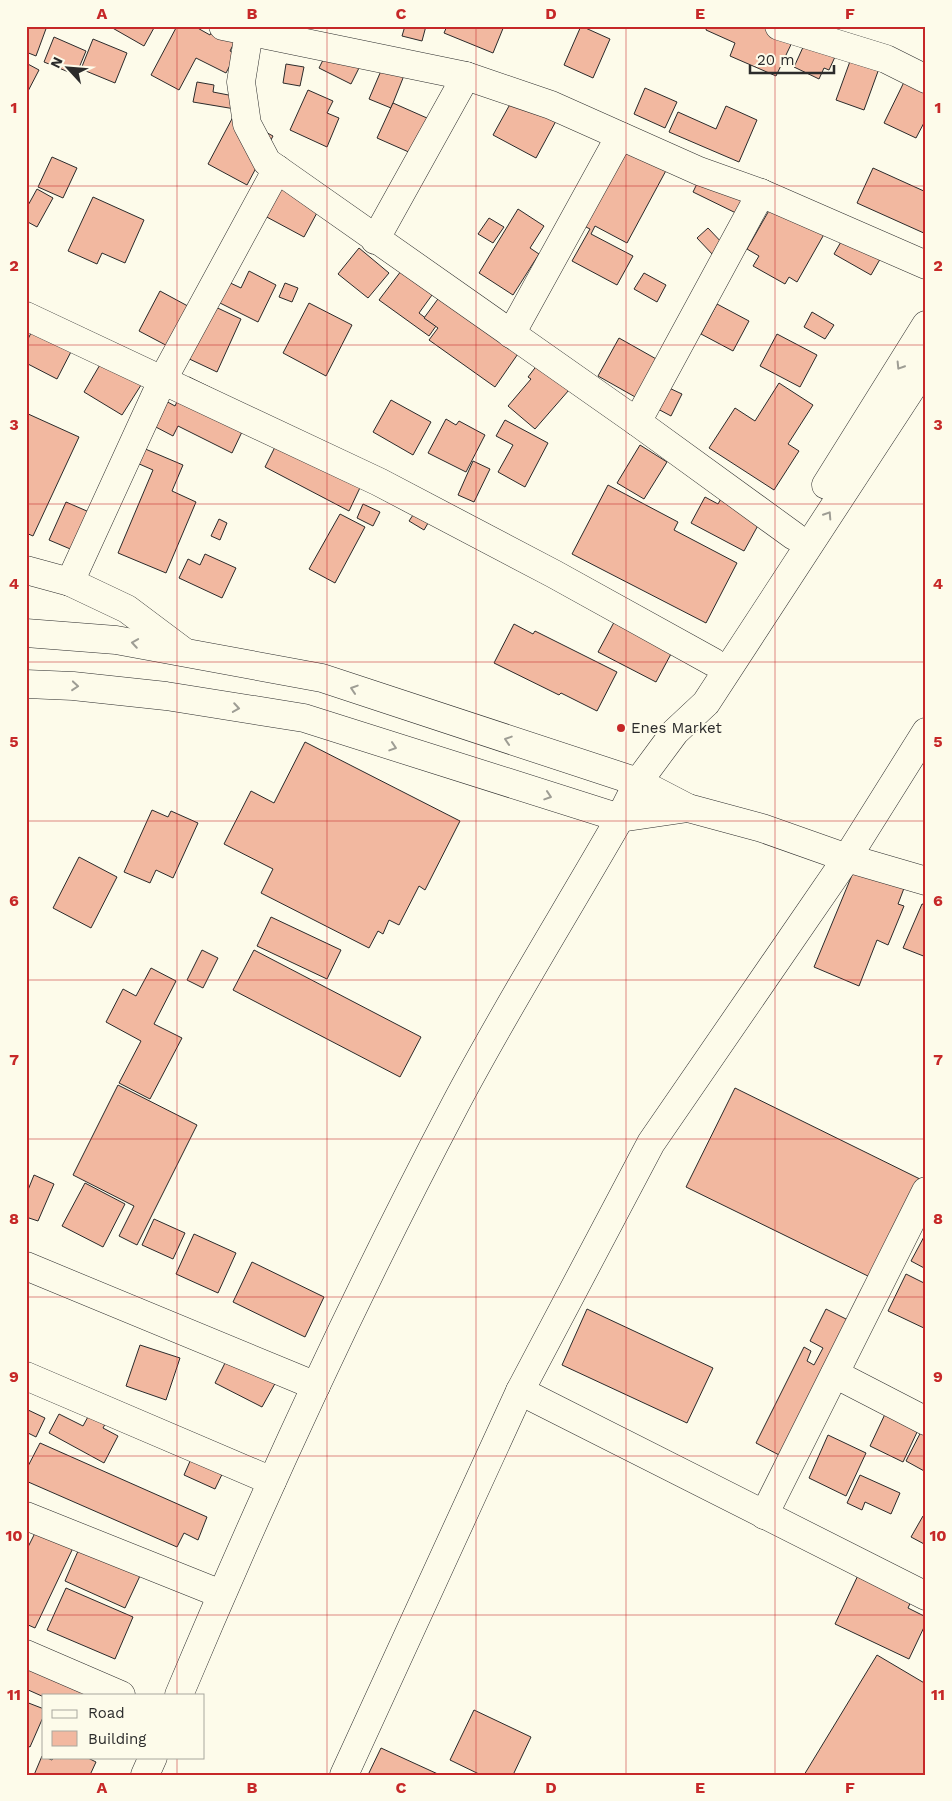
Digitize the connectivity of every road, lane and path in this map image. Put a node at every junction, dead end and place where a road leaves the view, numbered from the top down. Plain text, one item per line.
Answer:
1 (779, 26) edge
2 (236, 29) edge
3 (466, 76) junction
4 (926, 79) edge
5 (620, 136) junction
6 (277, 169) junction
7 (761, 193) junction
8 (375, 240) junction
9 (926, 265) edge
10 (26, 316) edge
11 (926, 325) edge
12 (511, 334) junction
13 (926, 366) edge
14 (162, 381) junction
15 (637, 422) junction
16 (794, 536) junction
17 (26, 570) edge
18 (70, 582) junction
19 (26, 633) edge
20 (183, 651) junction
21 (713, 662) junction
22 (26, 684) edge
23 (675, 732) junction
24 (926, 732) edge
25 (638, 782) junction
26 (688, 808) junction
27 (620, 818) junction
28 (847, 858) junction
29 (926, 881) edge
30 (926, 1192) edge
31 (26, 1266) edge
32 (835, 1374) junction
33 (26, 1376) edge
34 (316, 1386) junction
35 (520, 1391) junction
36 (926, 1421) edge
37 (272, 1481) junction
38 (764, 1515) junction
39 (26, 1516) edge
40 (221, 1594) junction
41 (926, 1596) edge
42 (26, 1654) edge
43 (120, 1694) edge
44 (179, 1694) edge
45 (152, 1758) edge
46 (145, 1775) edge
47 (344, 1775) edge

1 - 4 street
2 - 3 street
2 - 6 street
3 - 5 street
3 - 8 street
5 - 7 street
5 - 12 street
6 - 8 street
6 - 14 street
7 - 9 street
7 - 15 street
8 - 12 street
10 - 14 street
11 -> 16 street
12 - 15 street
23 -> 13 street
14 - 18 street
14 - 21 street
15 - 16 street
16 - 21 street
17 - 18 street
18 - 20 street
20 -> 19 street
25 -> 20 street
21 - 23 street
22 -> 27 street
23 - 25 street
24 - 28 street
25 - 26 street
25 - 27 street
26 - 27 street
26 - 28 street
27 - 34 street
28 - 29 street
28 - 35 street
30 - 32 street
31 - 34 street
32 - 36 street
32 - 38 street
33 - 37 street
34 - 37 street
35 - 38 street
35 - 47 street
37 - 40 street
38 - 41 street
39 - 40 street
40 - 44 street
42 - 43 street
45 - 46 street

